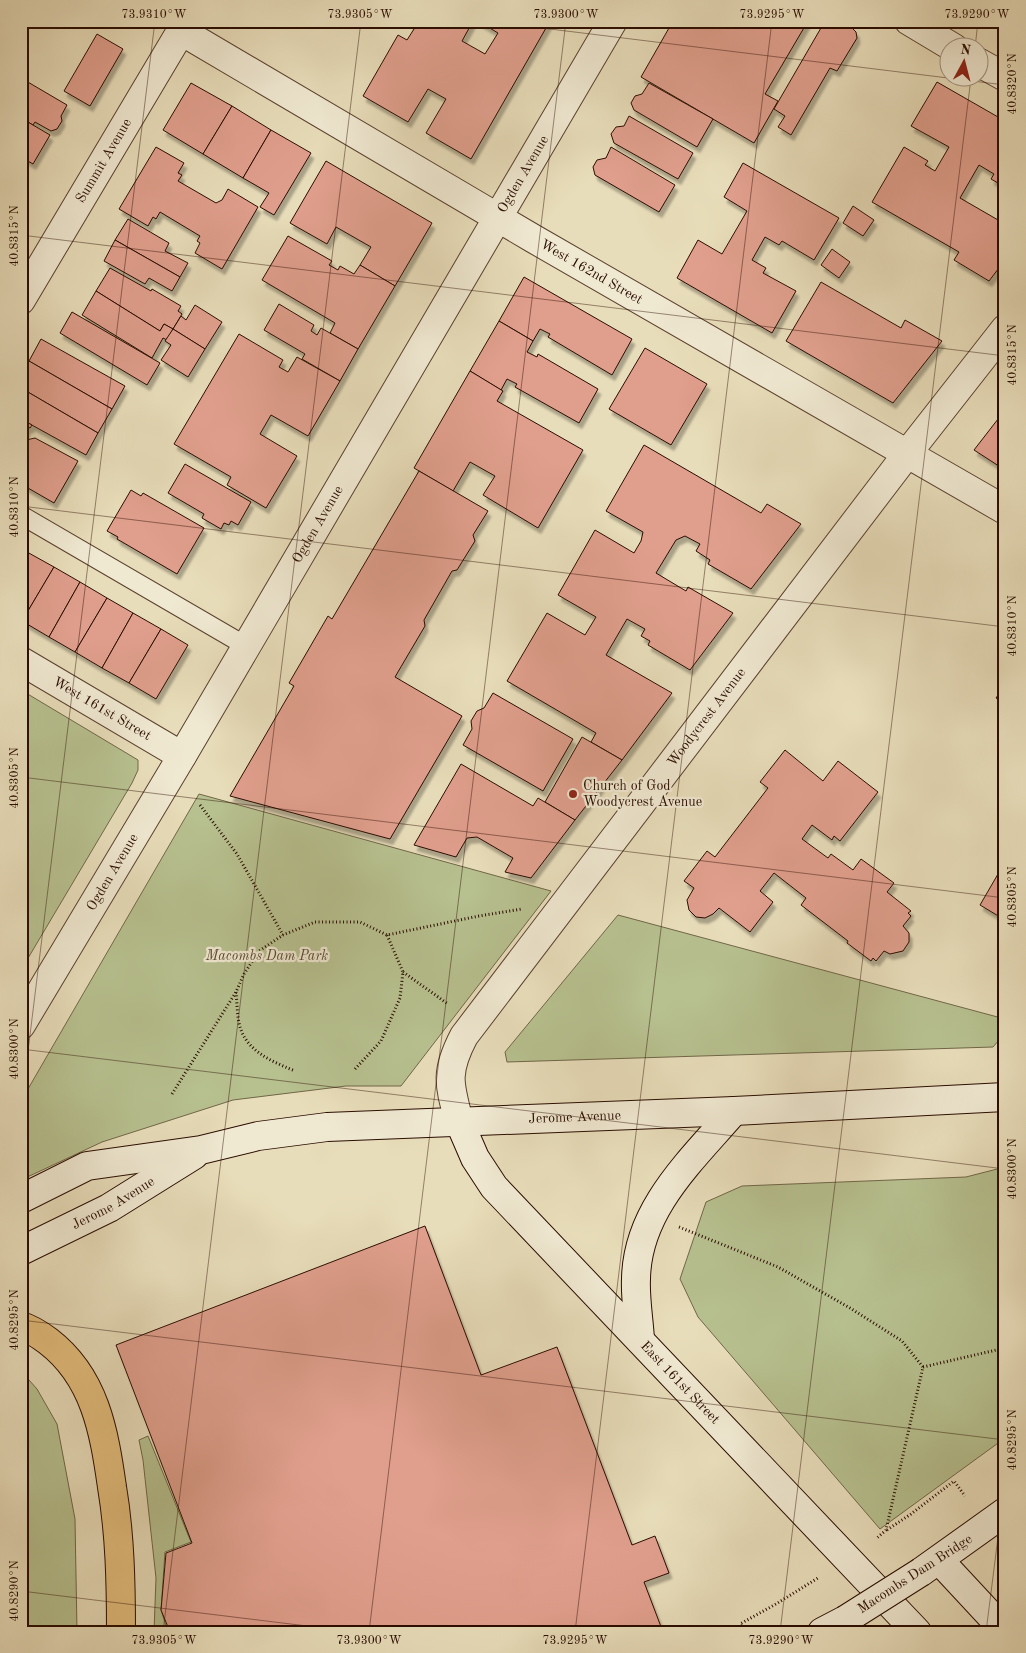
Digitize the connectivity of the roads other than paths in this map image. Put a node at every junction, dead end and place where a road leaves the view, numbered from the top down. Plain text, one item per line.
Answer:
1 (613, 21) edge
2 (909, 21) edge
3 (184, 26) edge
4 (938, 38) edge
5 (988, 68) edge
6 (1005, 77) edge
7 (498, 218) junction
8 (21, 300) edge
9 (1005, 329) edge
10 (907, 454) junction
11 (1005, 510) edge
12 (21, 515) edge
13 (246, 646) junction
14 (21, 661) edge
15 (182, 756) junction
16 (21, 1025) edge
17 (1005, 1079) edge
18 (1005, 1097) edge
19 (949, 1101) junction
20 (734, 1111) junction
21 (458, 1121) junction
22 (201, 1150) junction
23 (21, 1199) edge
24 (21, 1251) edge
25 (21, 1326) edge
26 (640, 1340) junction
27 (1005, 1512) edge
28 (930, 1566) junction
29 (831, 1628) edge
30 (1005, 1631) edge
31 (121, 1632) edge
32 (918, 1632) edge

1 - 7 street, Ogden Avenue
2 - 4 street
3 - 7 street, West 162nd Street
3 - 8 street, Summit Avenue
5 - 6 street
7 - 10 street, West 162nd Street
7 - 13 street, Ogden Avenue
9 - 10 street, Woodycrest Avenue
10 - 11 street, West 162nd Street
10 - 21 street, Woodycrest Avenue
12 - 13 lane
13 - 15 street, Ogden Avenue
14 - 15 street, West 161st Street
15 - 16 street, Ogden Avenue
17 - 19 street, Jerome Avenue
18 - 19 street, Jerome Avenue
19 - 20 street, Jerome Avenue
20 - 21 street, Jerome Avenue
20 - 26 street
21 - 22 street, Jerome Avenue
21 - 26 street, East 161st Street
22 - 23 street, Jerome Avenue
22 - 24 street, Jerome Avenue
25 - 31 main road
26 - 32 street, East 161st Street
27 - 28 street, Macombs Dam Bridge
28 - 29 street, Macombs Dam Bridge, bridge
28 - 30 street

